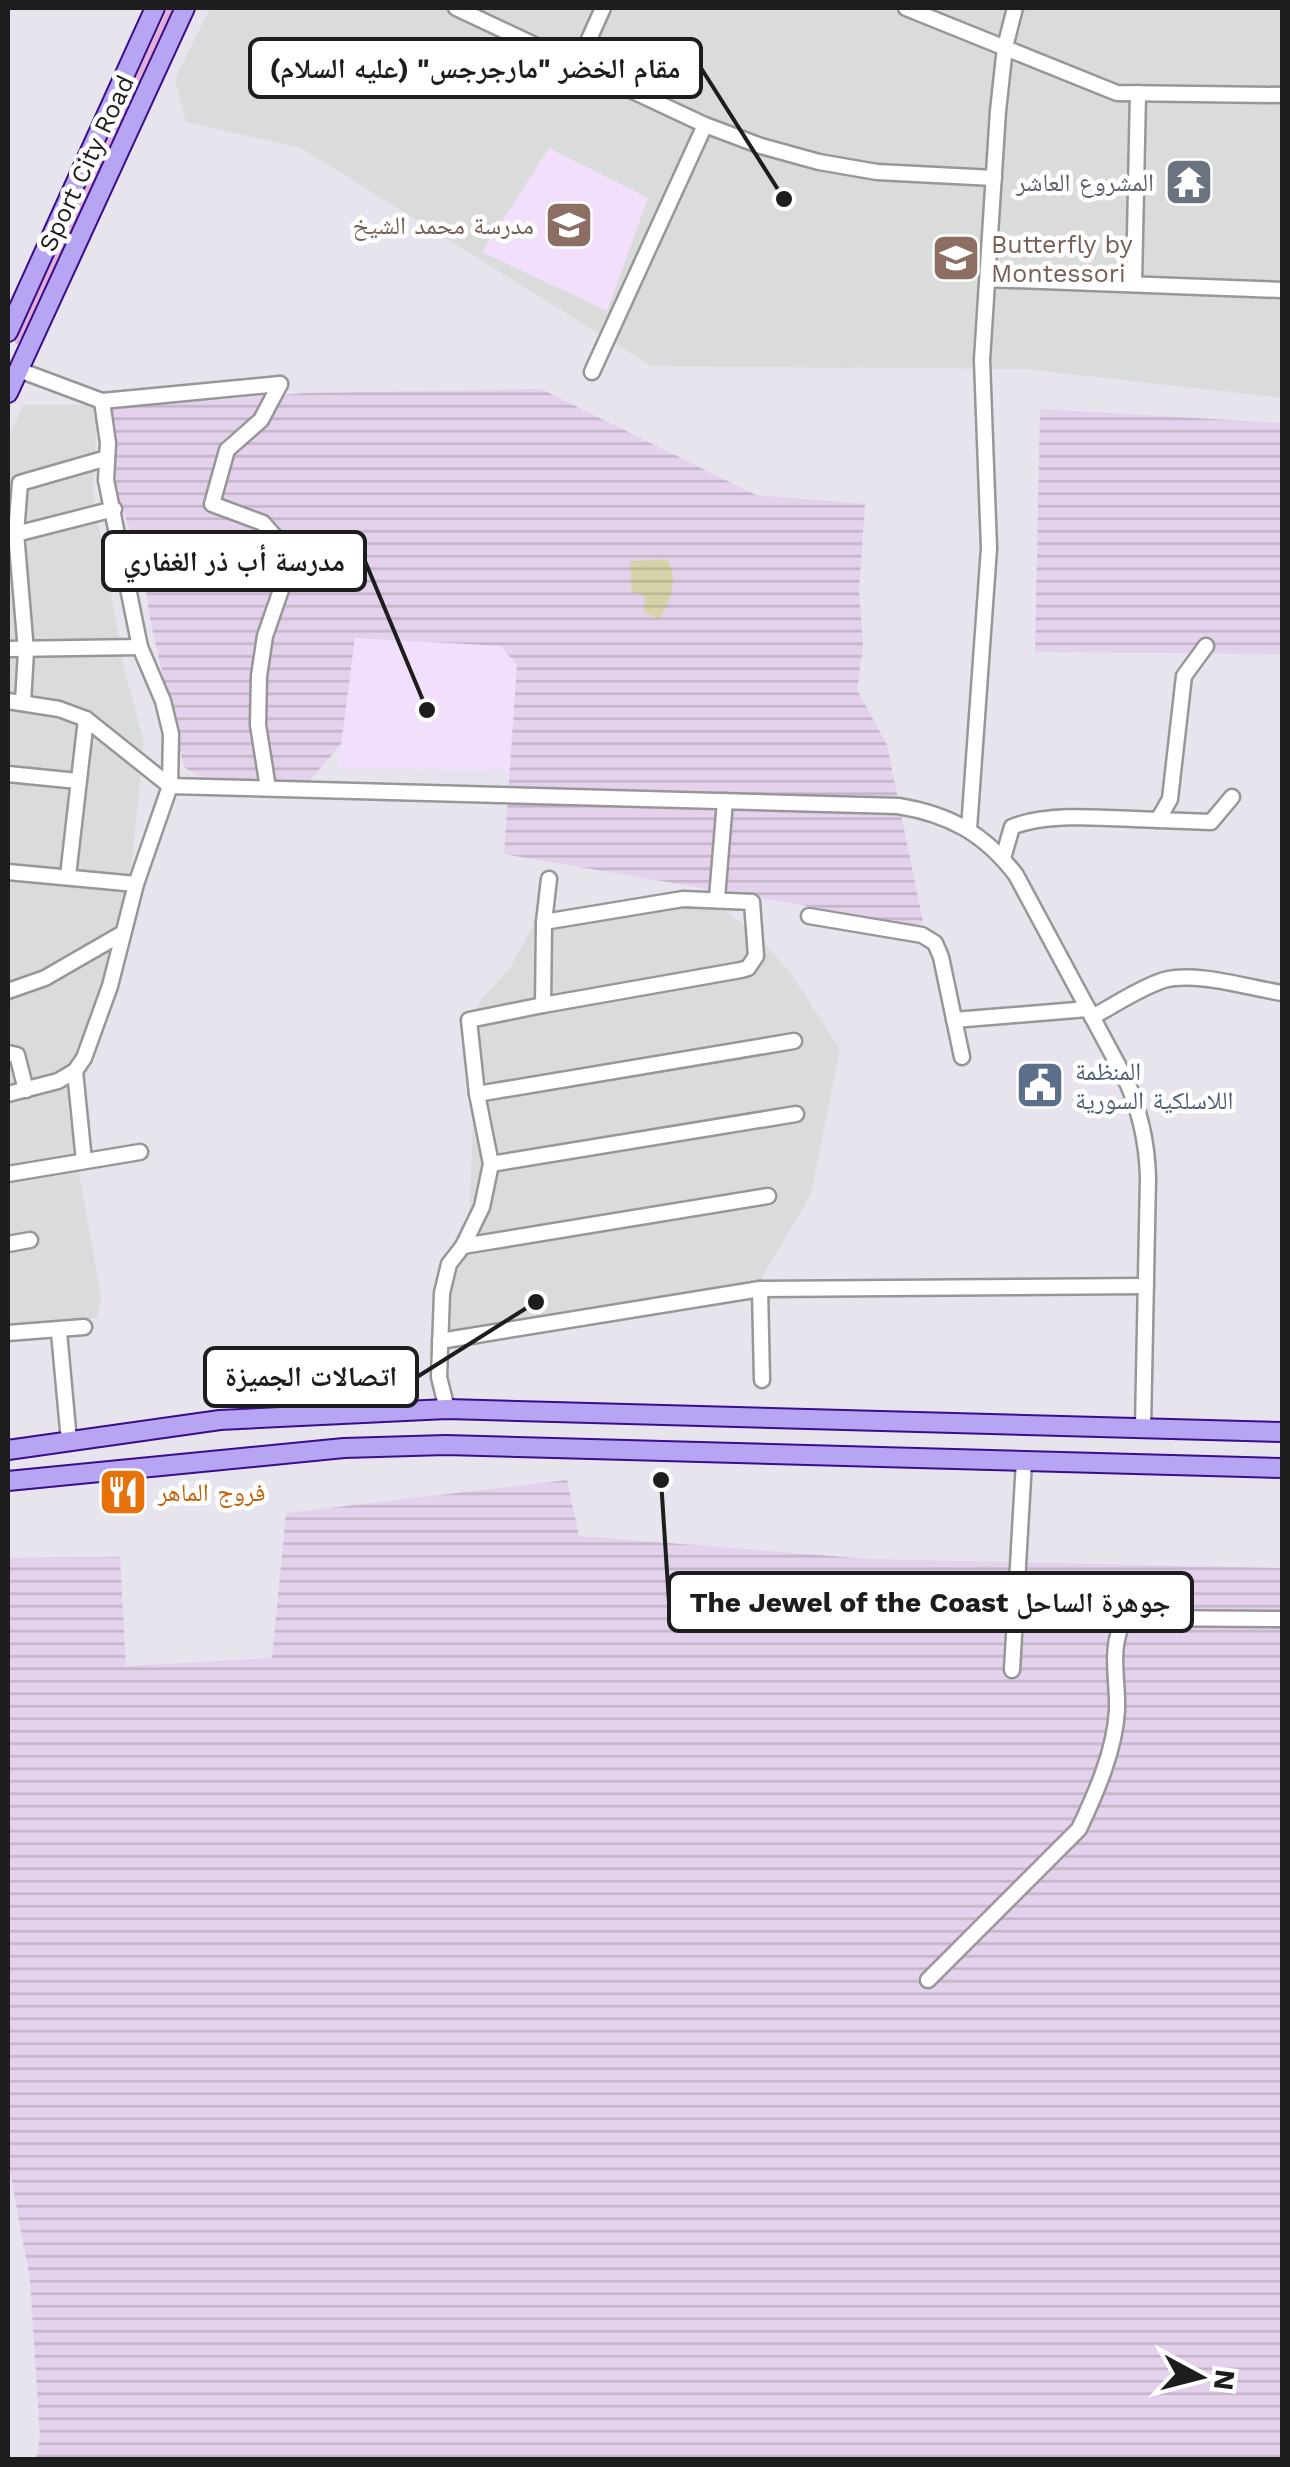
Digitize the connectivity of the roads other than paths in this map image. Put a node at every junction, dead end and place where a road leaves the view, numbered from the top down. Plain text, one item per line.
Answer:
1 (154, 8) edge
2 (184, 8) edge
3 (456, 8) edge
4 (603, 8) edge
5 (906, 8) edge
6 (1016, 8) edge
7 (1005, 47) junction
8 (578, 66) junction
9 (1138, 93) junction
10 (1282, 95) edge
11 (705, 125) junction
12 (994, 178) junction
13 (988, 279) junction
14 (1134, 283) junction
15 (1282, 290) edge
16 (8, 332) edge
17 (19, 370) junction
18 (592, 372) dead end
19 (8, 393) edge
20 (102, 401) junction
21 (107, 458) junction
22 (114, 509) junction
23 (12, 535) edge
24 (1206, 646) dead end
25 (140, 647) junction
26 (8, 650) edge
27 (26, 650) junction
28 (15, 702) edge
29 (86, 719) junction
30 (8, 774) edge
31 (78, 780) junction
32 (170, 786) junction
33 (268, 788) junction
34 (1232, 797) dead end
35 (725, 802) junction
36 (1158, 820) junction
37 (970, 829) junction
38 (1003, 858) junction
39 (8, 872) edge
40 (68, 876) junction
41 (548, 879) dead end
42 (136, 884) junction
43 (717, 898) junction
44 (809, 916) dead end
45 (544, 922) junction
46 (123, 933) junction
47 (8, 991) edge
48 (1282, 993) edge
49 (542, 1005) junction
50 (1090, 1013) junction
51 (954, 1020) junction
52 (794, 1041) dead end
53 (8, 1053) edge
54 (962, 1057) dead end
55 (75, 1071) junction
56 (26, 1090) junction
57 (8, 1094) edge
58 (477, 1094) junction
59 (796, 1114) dead end
60 (140, 1152) dead end
61 (84, 1162) junction
62 (491, 1164) junction
63 (8, 1174) edge
64 (768, 1196) dead end
65 (30, 1240) dead end
66 (8, 1244) edge
67 (463, 1246) junction
68 (1146, 1286) junction
69 (760, 1289) junction
70 (84, 1327) dead end
71 (59, 1332) junction
72 (8, 1333) edge
73 (440, 1341) junction
74 (762, 1380) dead end
75 (448, 1409) junction
76 (343, 1414) junction
77 (1143, 1428) junction
78 (1282, 1432) edge
79 (69, 1441) junction
80 (344, 1448) junction
81 (8, 1450) edge
82 (1024, 1461) junction
83 (1282, 1468) edge
84 (8, 1481) edge
85 (1282, 1619) edge
86 (1012, 1670) dead end
87 (928, 1980) dead end

1 - 16 main road, Sport City Road
2 - 17 main road, Sport City Road
3 - 8 street
4 - 8 street
5 - 7 street
6 - 7 street
7 - 9 street
7 - 12 street
8 - 11 street
9 - 10 street
9 - 14 street
11 - 12 street
11 - 18 street
12 - 13 street
13 - 14 street
13 - 37 street
14 - 15 street
17 - 19 main road, Sport City Road
17 - 20 street
20 - 21 street
20 - 33 street
21 - 22 street
21 - 23 street
22 - 23 street
22 - 25 street
23 - 27 street
24 - 36 street
25 - 27 street
25 - 32 street
26 - 27 street
27 - 28 street
28 - 29 street
29 - 31 street
29 - 32 street
30 - 31 street
31 - 40 street
32 - 33 street
32 - 42 street
33 - 35 street
34 - 36 street
35 - 37 street
35 - 43 street
36 - 38 street
37 - 38 street
38 - 50 street
39 - 40 street
40 - 42 street
41 - 45 street
42 - 46 street
43 - 45 street
43 - 49 street
44 - 51 street
45 - 49 street
46 - 47 street
46 - 55 street
48 - 50 street
49 - 58 street
50 - 51 street
50 - 68 street
51 - 54 street
52 - 58 street
53 - 56 street
55 - 56 street
55 - 61 street
56 - 57 street
58 - 62 street
59 - 62 street
60 - 61 street
61 - 63 street
62 - 67 street
64 - 67 street
65 - 66 street
67 - 73 street
68 - 69 street
68 - 77 street
69 - 73 street
69 - 74 street
70 - 71 street
71 - 72 street
71 - 79 street
73 - 75 street
75 - 76 main road
75 - 77 main road
76 - 79 main road
76 - 80 main road
77 - 78 main road
79 - 81 main road
80 - 82 main road
80 - 84 main road
82 - 83 main road
82 - 86 street
85 - 87 street

